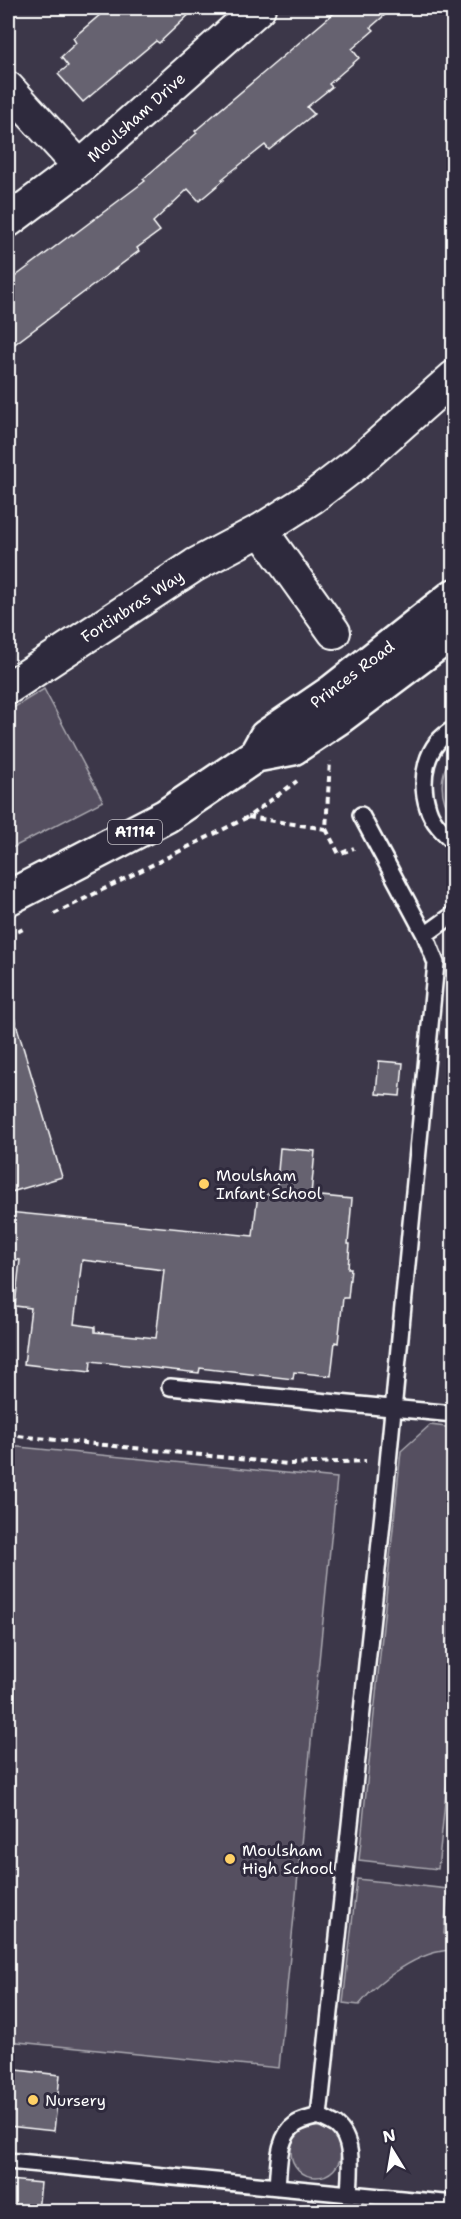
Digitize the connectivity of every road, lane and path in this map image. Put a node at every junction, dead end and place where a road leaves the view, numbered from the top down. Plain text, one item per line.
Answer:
1 (259, 8) edge
2 (8, 88) edge
3 (80, 167) junction
4 (8, 221) edge
5 (453, 377) edge
6 (261, 530) junction
7 (453, 596) edge
8 (453, 631) edge
9 (334, 632) dead end
10 (8, 688) edge
11 (453, 729) edge
12 (256, 755) junction
13 (330, 757) dead end
14 (361, 815) dead end
15 (248, 817) dead end
16 (453, 843) edge
17 (8, 898) edge
18 (453, 914) edge
19 (425, 935) junction
20 (170, 1388) dead end
21 (392, 1408) junction
22 (453, 1414) edge
23 (8, 1435) edge
24 (388, 1462) junction
25 (319, 2116) junction
26 (8, 2161) edge
27 (277, 2187) junction
28 (349, 2194) junction
29 (453, 2204) edge

1 - 3 street, Moulsham Drive
2 - 3 street
3 - 4 street, Moulsham Drive
5 - 6 street, Fortinbras Way
6 - 9 street
6 - 10 street, Fortinbras Way
7 - 12 main road, Princes Road / A1114
8 - 12 main road, Princes Road / A1114
11 - 16 lane
12 - 17 main road, Princes Road / A1114
13 - 15 path
14 - 19 lane
18 - 19 lane
19 - 21 lane
20 - 21 lane
21 - 22 lane
21 - 24 lane
23 - 24 path
24 - 25 lane
25 - 27 lane
25 - 28 lane
26 - 27 lane
27 - 28 lane
28 - 29 lane

